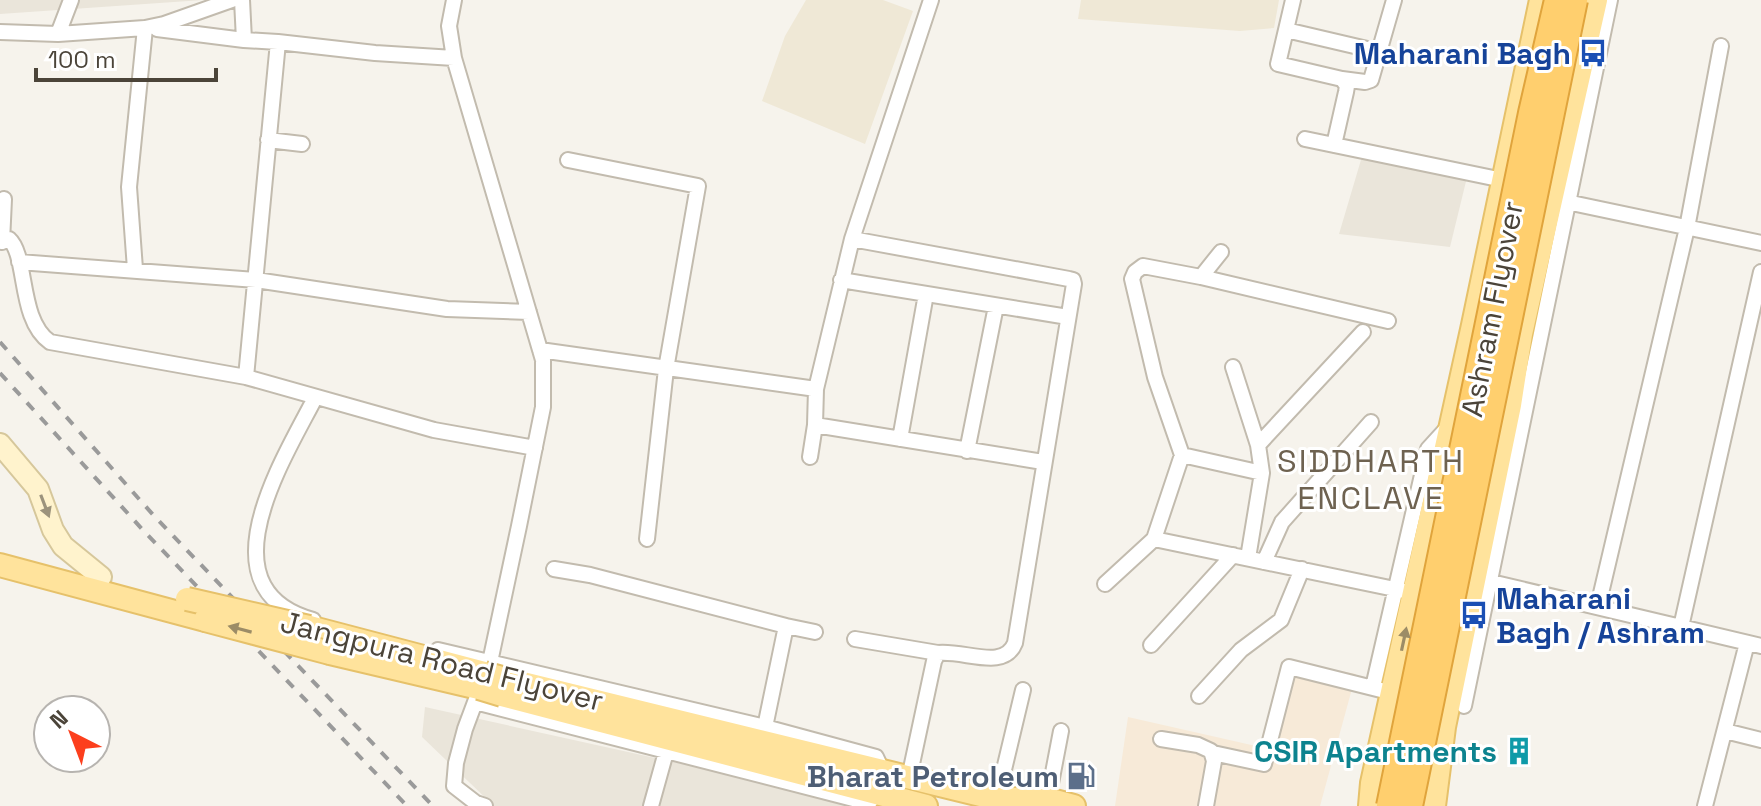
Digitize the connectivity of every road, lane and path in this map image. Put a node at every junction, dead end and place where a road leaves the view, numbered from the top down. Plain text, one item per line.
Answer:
1 (71, 0) edge
2 (232, 0) edge
3 (242, 0) edge
4 (454, 0) edge
5 (931, 0) edge
6 (1293, 0) edge
7 (1394, 0) edge
8 (1541, 0) edge
9 (1557, 0) edge
10 (1575, 0) edge
11 (1596, 0) edge
12 (1610, 0) edge
13 (145, 28) junction
14 (1286, 30) junction
15 (0, 32) edge
16 (58, 34) junction
17 (244, 40) junction
18 (278, 42) junction
19 (1721, 46) dead end
20 (1380, 52) junction
21 (454, 58) junction
22 (1342, 79) junction
23 (1522, 90) junction
24 (1572, 101) junction
25 (1305, 139) dead end
26 (268, 140) junction
27 (302, 144) dead end
28 (1334, 145) junction
29 (568, 160) dead end
30 (1503, 180) junction
31 (4, 199) dead end
32 (1565, 202) junction
33 (1687, 228) junction
34 (852, 239) junction
35 (1, 242) edge
36 (1761, 243) edge
37 (1221, 252) dead end
38 (19, 262) junction
39 (135, 269) junction
40 (1761, 272) edge
41 (1201, 277) junction
42 (256, 280) junction
43 (841, 280) junction
44 (926, 294) junction
45 (996, 306) junction
46 (529, 312) junction
47 (1068, 317) junction
48 (1388, 321) dead end
49 (1363, 332) dead end
50 (540, 350) junction
51 (1233, 367) dead end
52 (666, 369) junction
53 (246, 377) junction
54 (816, 389) junction
55 (315, 398) junction
56 (1371, 422) dead end
57 (815, 425) junction
58 (900, 439) junction
59 (0, 444) edge
60 (1258, 445) junction
61 (535, 448) junction
62 (967, 451) junction
63 (1182, 455) junction
64 (810, 457) dead end
65 (1043, 462) junction
66 (1262, 473) junction
67 (647, 539) dead end
68 (1154, 539) junction
69 (0, 550) edge
70 (1240, 557) junction
71 (1264, 562) junction
72 (0, 565) edge
73 (554, 569) dead end
74 (1302, 569) junction
75 (101, 577) junction
76 (1491, 582) junction
77 (1105, 584) dead end
78 (1405, 590) junction
79 (1598, 606) junction
80 (786, 626) junction
81 (1681, 627) junction
82 (815, 632) dead end
83 (855, 639) dead end
84 (1754, 644) edge
85 (1151, 645) dead end
86 (938, 653) junction
87 (490, 662) junction
88 (1023, 690) dead end
89 (1199, 696) dead end
90 (1384, 699) junction
91 (475, 702) junction
92 (1464, 706) dead end
93 (765, 727) junction
94 (1444, 727) junction
95 (1061, 731) dead end
96 (1725, 731) junction
97 (1161, 739) dead end
98 (1761, 740) edge
99 (666, 752) junction
100 (1213, 753) junction
101 (909, 778) junction
102 (872, 780) junction
103 (1372, 783) junction
104 (1048, 799) junction
105 (1007, 803) edge
106 (1434, 805) edge
107 (485, 806) edge
108 (651, 806) edge
109 (926, 806) edge
110 (1074, 806) edge
111 (1206, 806) edge
112 (1355, 806) edge
113 (1370, 806) edge
114 (1389, 806) edge
115 (1410, 806) edge
116 (1705, 806) edge

1 - 16 street
2 - 13 street
3 - 17 street
4 - 21 street
5 - 34 street
6 - 14 street
7 - 20 street
8 - 23 main road
9 - 114 highway, Ashram Flyover, bridge
10 - 115 highway, Ashram Flyover, bridge
11 - 24 main road
12 - 32 street
13 - 16 street
13 - 17 street
13 - 39 street
14 - 20 street
14 - 22 street
15 - 16 street
17 - 18 street
18 - 21 street
18 - 26 street
19 - 33 street
20 - 22 street
21 - 46 street
22 - 28 street
23 - 24 main road
23 - 30 main road
24 - 94 main road
25 - 28 street
26 - 27 street
26 - 42 street
28 - 30 street
29 - 52 street
30 - 78 main road
31 - 35 street
32 - 33 street
32 - 76 street
33 - 36 street
33 - 79 street
34 - 43 street
34 - 47 street
35 - 38 street
37 - 41 street
38 - 39 street
38 - 53 street
39 - 42 street
40 - 81 street
41 - 48 street
41 - 63 street
42 - 46 street
42 - 53 street
43 - 44 street
43 - 54 street
44 - 45 street
44 - 58 street
45 - 47 street
45 - 62 street
46 - 50 street
47 - 65 street
49 - 60 street
50 - 52 street
50 - 61 street
51 - 60 street
52 - 54 street
52 - 67 street
53 - 55 street
54 - 57 street
55 - 61 street
55 - 87 street
56 - 71 street
57 - 58 street
57 - 64 street
58 - 62 street
59 -> 75 main road
60 - 66 street
61 - 87 street
62 - 65 street
63 - 66 street
63 - 68 street
65 - 86 street
66 - 70 street
68 - 70 street
68 - 77 street
69 - 75 main road, Jangpura Road Flyover
70 - 71 street
70 - 85 street
71 - 74 street
102 -> 72 main road, Jangpura Road Flyover, bridge
73 - 80 street
74 - 78 street
74 - 89 street
75 - 102 main road, Jangpura Road Flyover, bridge
76 - 79 street
76 - 92 street
90 -> 78 main road
79 - 81 street
80 - 82 street
80 - 93 street
81 - 84 street
83 - 86 street
84 - 96 street
86 - 101 street
87 - 91 street
87 - 93 street
88 - 105 street
90 - 94 main road
90 - 100 street
90 - 103 main road
91 - 99 street
91 - 107 street
93 - 102 street
94 - 106 main road
95 - 104 street
96 - 98 street
96 - 116 street
97 - 100 street
99 - 102 street
99 - 108 street
100 - 111 street
101 - 102 main road
101 - 105 main road
102 - 109 main road
103 - 106 main road
103 - 112 main road
103 - 113 main road
104 - 105 main road
104 - 110 main road

